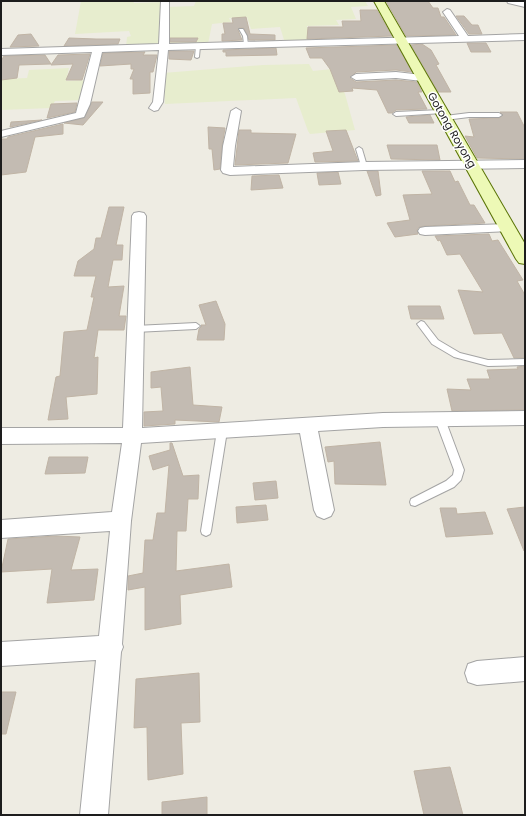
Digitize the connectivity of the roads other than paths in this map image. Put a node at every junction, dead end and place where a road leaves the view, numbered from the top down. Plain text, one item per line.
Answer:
1 (165, 1) edge
2 (379, 1) edge
3 (511, 1) edge
4 (525, 5) edge
5 (447, 12) dead end
6 (241, 30) dead end
7 (525, 38) edge
8 (466, 39) junction
9 (400, 40) junction
10 (246, 44) junction
11 (164, 46) junction
12 (198, 46) junction
13 (98, 48) junction
14 (2, 54) edge
15 (197, 57) dead end
16 (356, 77) dead end
17 (422, 78) junction
18 (154, 108) dead end
19 (236, 111) dead end
20 (396, 114) dead end
21 (443, 115) junction
22 (499, 115) dead end
23 (1, 134) edge
24 (359, 149) dead end
25 (525, 164) edge
26 (473, 165) junction
27 (364, 166) junction
28 (138, 216) dead end
29 (507, 228) junction
30 (425, 231) dead end
31 (525, 259) edge
32 (422, 324) dead end
33 (196, 326) dead end
34 (135, 330) junction
35 (525, 362) edge
36 (525, 418) edge
37 (440, 419) junction
38 (308, 425) junction
39 (222, 431) junction
40 (1, 436) edge
41 (132, 436) junction
42 (415, 502) dead end
43 (324, 510) dead end
44 (121, 521) junction
45 (1, 529) edge
46 (206, 532) dead end
47 (111, 647) junction
48 (1, 654) edge
49 (525, 669) edge
50 (477, 673) dead end
51 (94, 815) edge

1 - 11 street
2 - 9 street, Gotong Royong
3 - 4 street
5 - 8 street
6 - 10 lane
7 - 8 street
8 - 9 street
9 - 10 street
9 - 17 street, Gotong Royong
10 - 12 street
11 - 12 street
11 - 13 street
11 - 18 street
12 - 15 lane
13 - 14 street
13 - 23 street
16 - 17 street
17 - 21 street, Gotong Royong
19 - 27 street
20 - 21 lane
21 - 22 lane
21 - 26 street, Gotong Royong
24 - 27 lane
25 - 26 street
26 - 27 street
26 - 29 street, Gotong Royong
28 - 34 street
29 - 30 street
29 - 31 street, Gotong Royong
32 - 35 lane
33 - 34 lane
34 - 41 street
36 - 37 street
37 - 38 street
37 - 42 lane
38 - 39 street
38 - 43 street
39 - 41 street
39 - 46 lane
40 - 41 street
41 - 44 street
44 - 45 street
44 - 47 street
47 - 48 street
47 - 51 street
49 - 50 street

